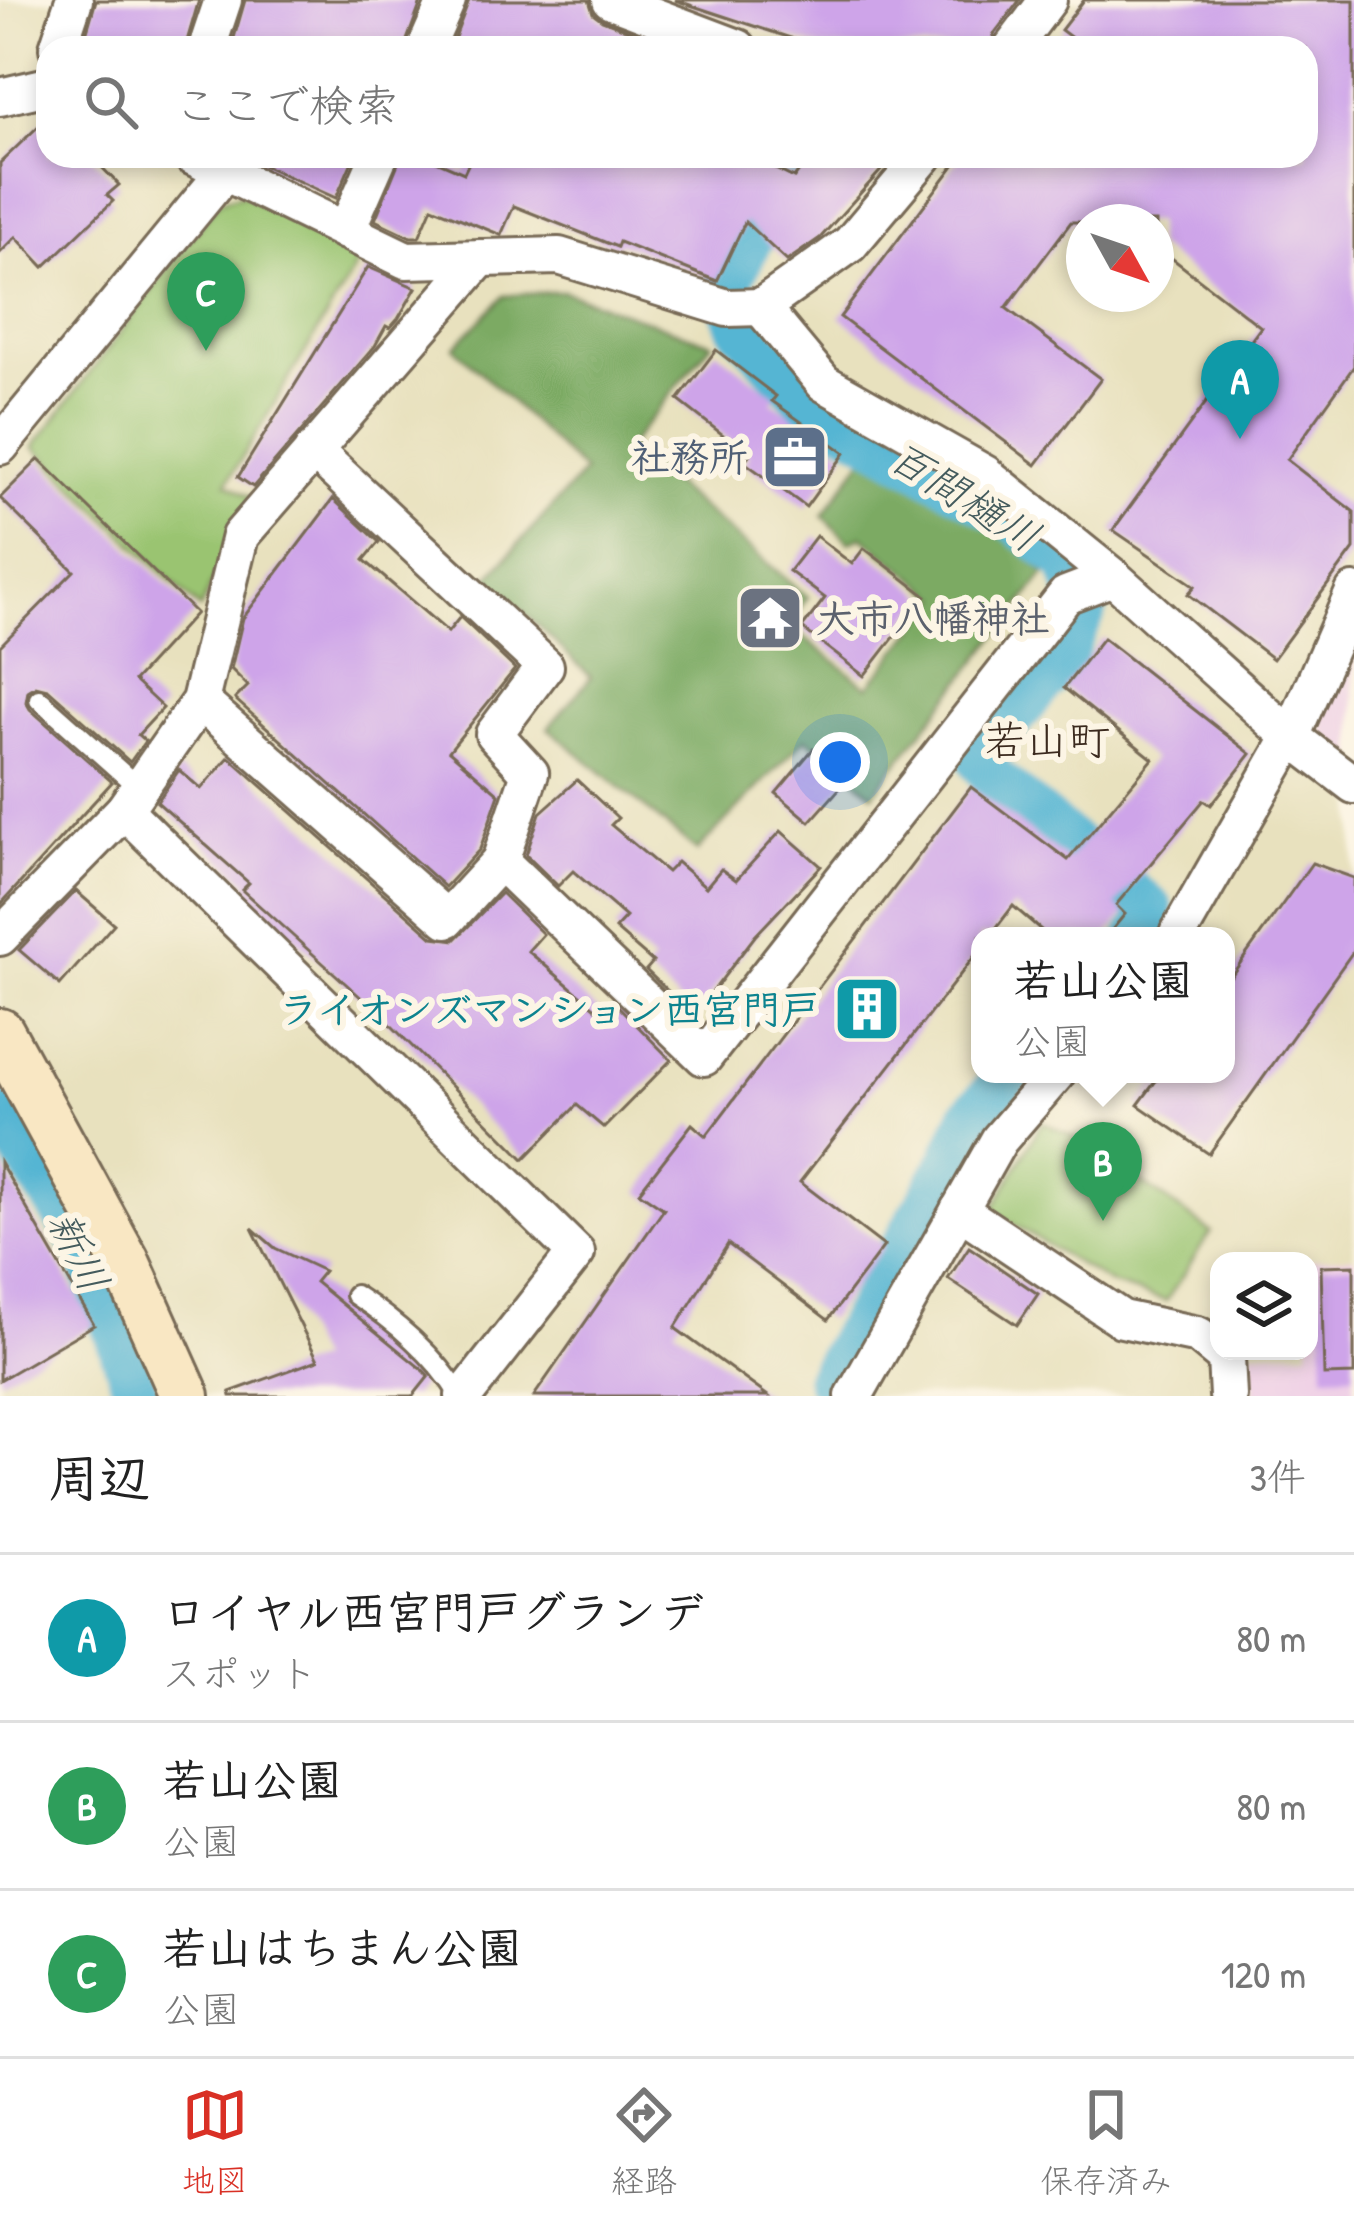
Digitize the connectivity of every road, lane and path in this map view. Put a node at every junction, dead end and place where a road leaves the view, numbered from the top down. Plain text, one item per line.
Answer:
1 (74, 0) edge
2 (223, 0) edge
3 (447, 0) edge
4 (611, 0) edge
5 (1048, 0) edge
6 (693, 14) edge
7 (62, 36) edge
8 (211, 36) edge
9 (431, 36) edge
10 (722, 36) edge
11 (1021, 36) edge
12 (36, 86) edge
13 (0, 97) edge
14 (205, 168) edge
15 (216, 168) edge
16 (374, 168) edge
17 (915, 168) edge
18 (346, 231) junction
19 (482, 258) junction
20 (743, 308) junction
21 (0, 446) edge
22 (313, 450) junction
23 (1088, 586) junction
24 (1354, 592) edge
25 (39, 698) dead end
26 (200, 701) junction
27 (1291, 737) junction
28 (1354, 785) edge
29 (132, 799) junction
30 (500, 861) junction
31 (1182, 927) edge
32 (0, 937) edge
33 (0, 1033) edge
34 (1048, 1083) edge
35 (959, 1210) junction
36 (355, 1295) dead end
37 (185, 1396) edge
38 (462, 1396) edge
39 (854, 1396) edge
40 (1228, 1396) edge

1 - 7 street
2 - 8 street
3 - 9 street
4 - 6 street
5 - 11 street
6 - 10 street
12 - 13 street
14 - 21 street
15 - 18 street
16 - 18 street
17 - 20 street
18 - 19 street
19 - 20 street
19 - 22 street
20 - 23 street
22 - 26 street
22 - 30 street
23 - 27 street
23 - 30 street
24 - 27 street
25 - 29 lane
26 - 29 street
26 - 30 street
27 - 28 street
27 - 31 street
29 - 32 street
29 - 38 street
33 - 37 street
34 - 35 street
35 - 39 street
35 - 40 street
36 - 38 lane

